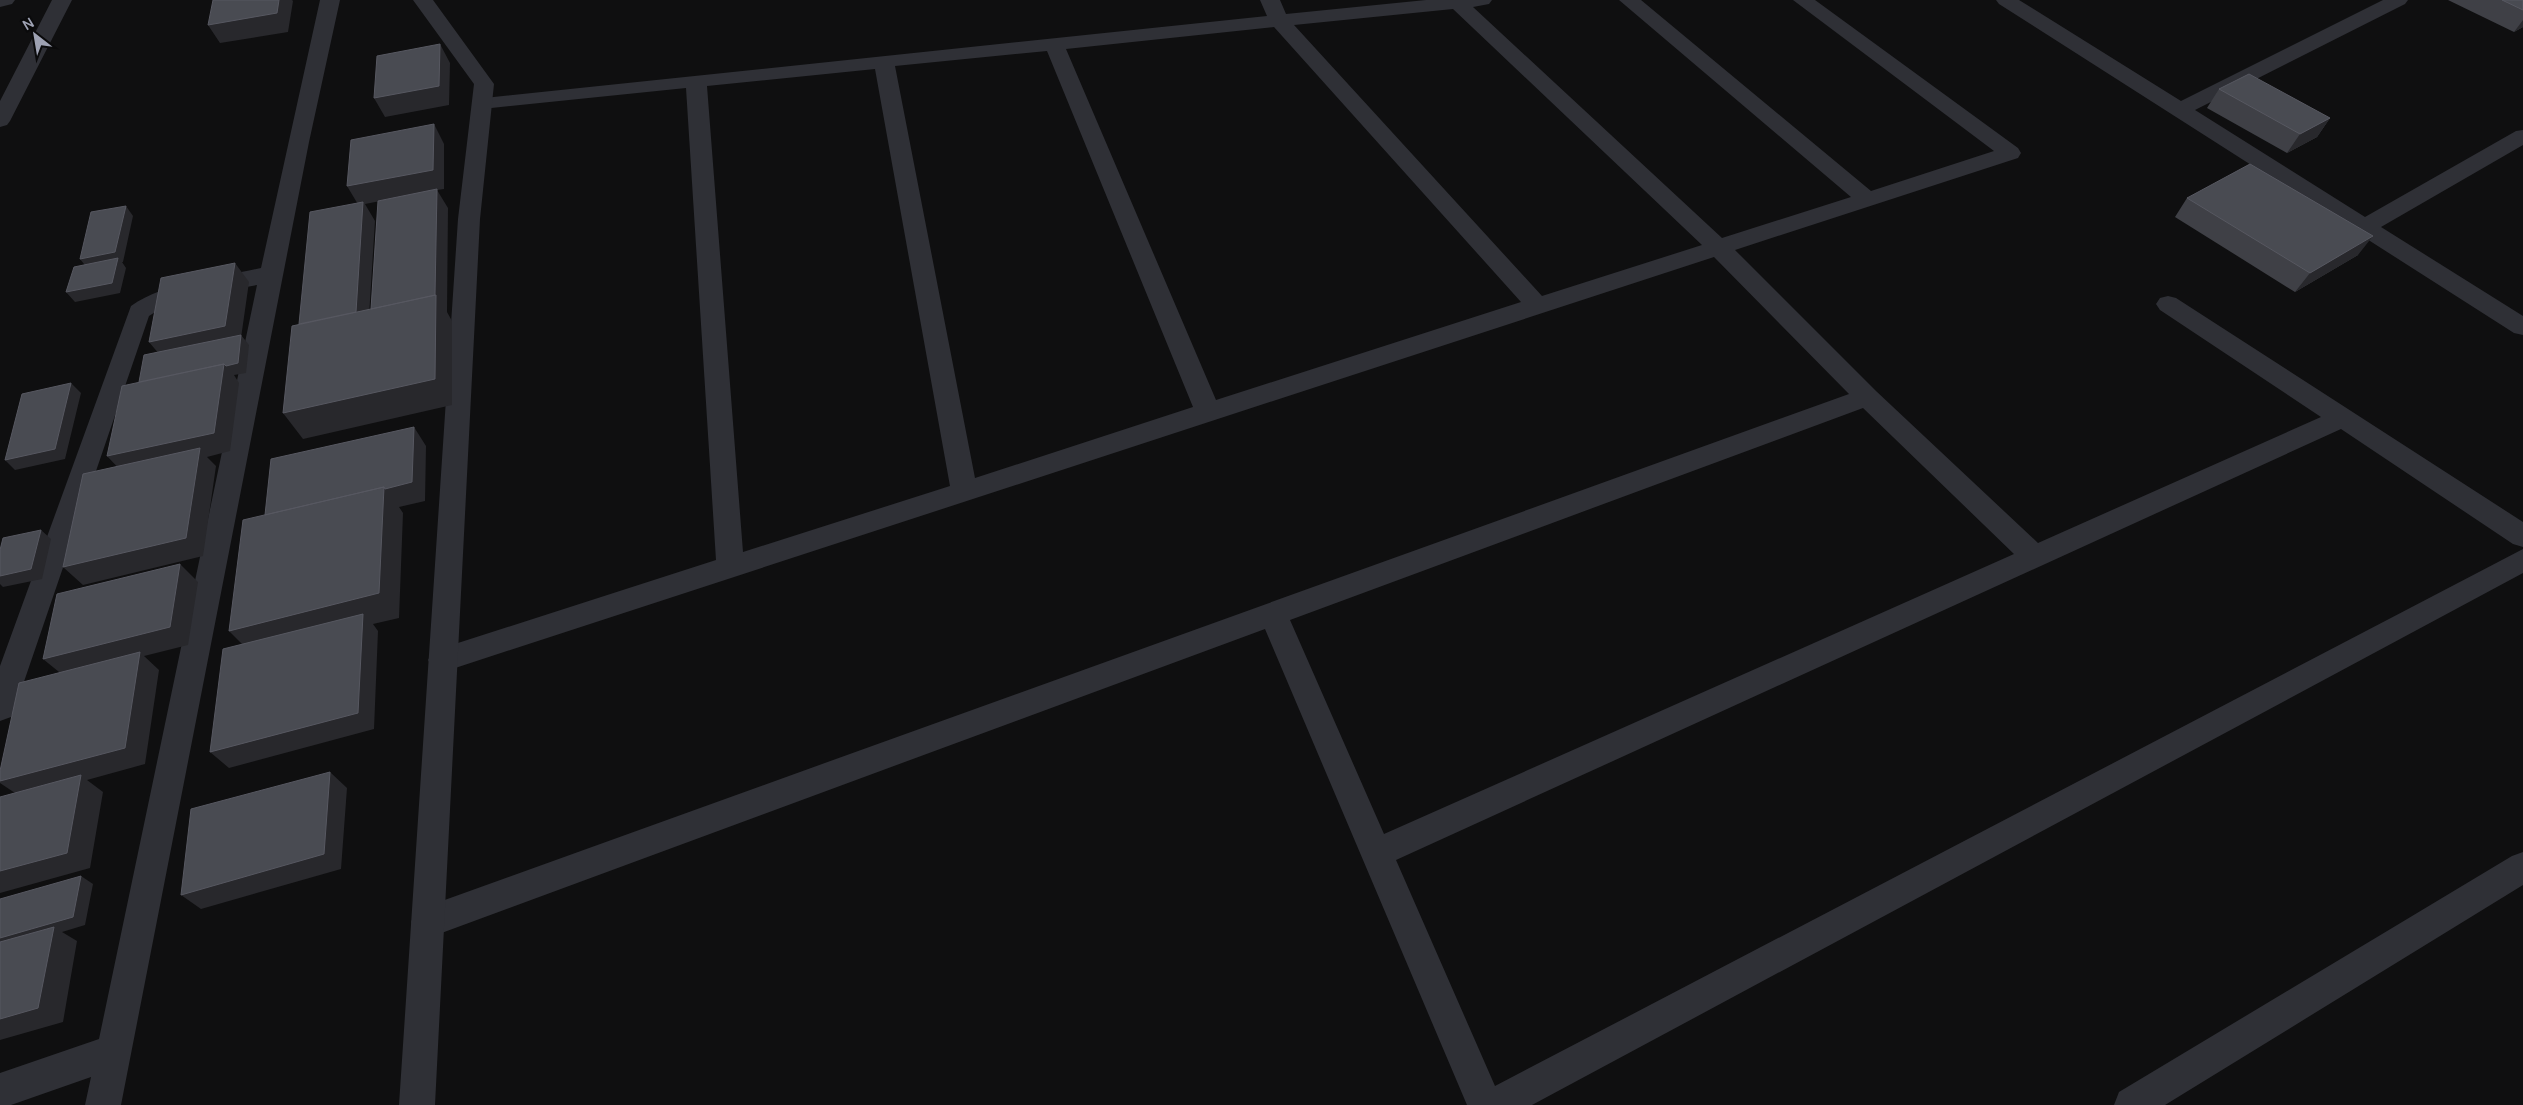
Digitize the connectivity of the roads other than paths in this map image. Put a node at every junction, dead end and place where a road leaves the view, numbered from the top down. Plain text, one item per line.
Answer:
1 (5, 0) edge
2 (62, 0) edge
3 (330, 0) edge
4 (423, 0) edge
5 (1270, 0) edge
6 (1482, 0) edge
7 (1629, 0) edge
8 (1802, 0) edge
9 (2006, 0) edge
10 (2398, 0) edge
11 (0, 1) edge
12 (1458, 2) junction
13 (1279, 21) junction
14 (1054, 44) junction
15 (884, 61) junction
16 (696, 81) junction
17 (482, 103) junction
18 (5, 104) edge
19 (2180, 110) junction
20 (0, 121) edge
21 (2523, 136) edge
22 (1868, 199) junction
23 (2364, 227) junction
24 (1718, 247) junction
25 (271, 274) junction
26 (2168, 304) dead end
27 (1538, 306) junction
28 (2523, 327) edge
29 (1867, 396) junction
30 (1208, 412) junction
31 (2342, 418) junction
32 (964, 491) junction
33 (2523, 536) edge
34 (2035, 557) junction
35 (2523, 560) edge
36 (730, 567) junction
37 (1273, 613) junction
38 (443, 660) junction
39 (0, 708) edge
40 (1377, 853) junction
41 (2523, 867) edge
42 (428, 922) junction
43 (113, 1052) junction
44 (0, 1091) edge
45 (103, 1105) edge
46 (417, 1105) edge
47 (1485, 1105) edge
48 (1496, 1105) edge
49 (2132, 1105) edge

1 - 11 street
2 - 18 street
3 - 25 street
4 - 17 street
5 - 13 street
6 - 12 street
7 - 22 street
8 - 22 street
9 - 19 street
10 - 19 street
12 - 13 street
12 - 24 street
13 - 14 street
13 - 27 street
14 - 15 street
14 - 30 street
15 - 16 street
15 - 32 street
16 - 17 street
16 - 36 street
17 - 38 street
18 - 20 street
19 - 23 street
21 - 23 street
22 - 24 street
23 - 28 street
24 - 27 street
24 - 29 street
25 - 39 street
25 - 43 street
26 - 31 street
27 - 30 street
29 - 34 street
29 - 37 street
30 - 32 street
31 - 33 street
31 - 34 street
32 - 36 street
34 - 40 street
35 - 48 street
36 - 38 street
37 - 40 street
37 - 42 street
38 - 42 street
40 - 47 street
41 - 49 street
42 - 46 street
43 - 44 street
43 - 45 street

